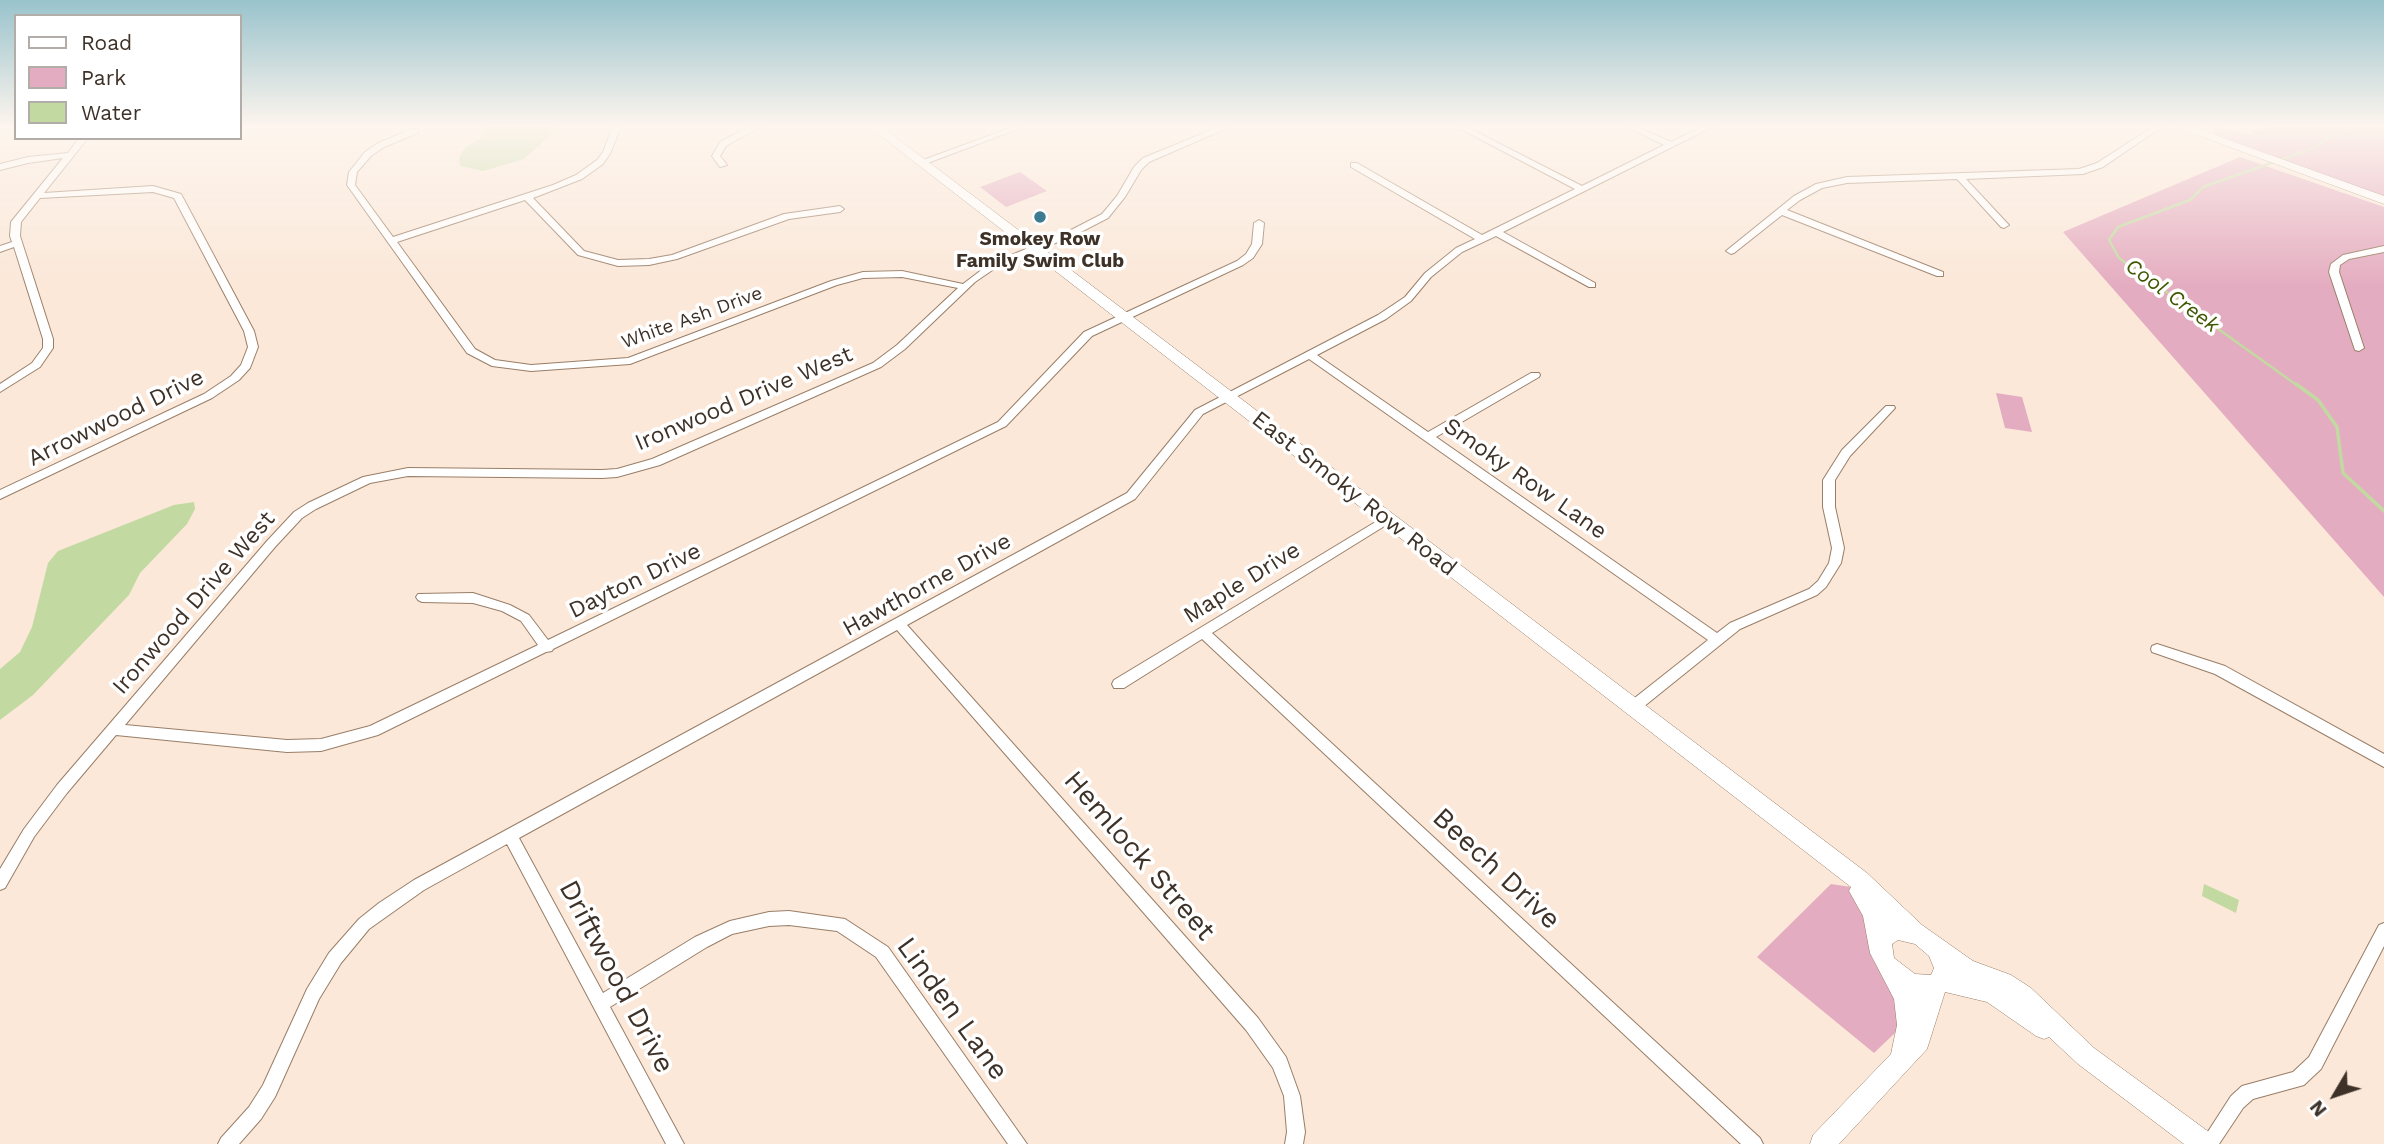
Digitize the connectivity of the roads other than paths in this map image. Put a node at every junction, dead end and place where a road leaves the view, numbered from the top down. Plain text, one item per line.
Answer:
1 (49, 179) edge
2 (350, 179) edge
3 (574, 179) edge
4 (945, 179) edge
5 (1131, 179) edge
6 (1379, 179) edge
7 (1563, 179) edge
8 (1601, 179) edge
9 (1888, 179) edge
10 (1962, 179) edge
11 (2329, 179) edge
12 (1582, 189) junction
13 (36, 195) junction
14 (527, 197) junction
15 (2384, 200) edge
16 (840, 209) dead end
17 (1781, 211) junction
18 (1259, 223) dead end
19 (2004, 225) dead end
20 (1496, 232) junction
21 (1482, 239) junction
22 (391, 241) junction
23 (18, 243) junction
24 (0, 248) edge
25 (1035, 249) junction
26 (2384, 249) edge
27 (1731, 251) dead end
28 (1940, 274) dead end
29 (1592, 285) dead end
30 (965, 287) junction
31 (1124, 317) junction
32 (2359, 348) dead end
33 (1309, 354) junction
34 (1535, 376) dead end
35 (0, 388) edge
36 (1227, 396) junction
37 (1890, 408) dead end
38 (1429, 437) junction
39 (0, 495) edge
40 (1387, 519) junction
41 (422, 597) dead end
42 (899, 624) junction
43 (1203, 632) junction
44 (1716, 639) junction
45 (547, 648) junction
46 (2157, 649) dead end
47 (1119, 684) dead end
48 (1632, 708) junction
49 (114, 729) junction
50 (2384, 761) edge
51 (510, 835) junction
52 (1834, 863) junction
53 (0, 883) edge
54 (2384, 930) edge
55 (1914, 932) junction
56 (1938, 949) junction
57 (1883, 956) junction
58 (1939, 983) junction
59 (600, 1004) junction
60 (2074, 1046) junction
61 (1902, 1056) junction
62 (227, 1144) edge
63 (675, 1144) edge
64 (1018, 1144) edge
65 (1294, 1144) edge
66 (1754, 1144) edge
67 (1822, 1144) edge
68 (2207, 1144) edge

1 - 13 street
2 - 22 street, White Ash Drive
3 - 14 street
4 - 25 street, East Smoky Row Road
5 - 25 street, Ironwood Drive West
6 - 21 street
7 - 12 street
8 - 12 street, Hawthorne Drive
9 - 17 street
10 - 19 street
11 - 15 street
12 - 20 street, Hawthorne Drive
13 - 23 street
13 - 39 street, Arrowwood Drive
14 - 16 street
14 - 22 street
17 - 27 street
17 - 28 street
18 - 31 street, Dayton Drive
20 - 21 street, Hawthorne Drive
20 - 29 street
21 - 33 street, Hawthorne Drive
22 - 30 street, White Ash Drive
23 - 24 street
23 - 35 street
25 - 30 street, Ironwood Drive West
25 - 31 street, East Smoky Row Road
26 - 32 street
30 - 49 street, Ironwood Drive West
31 - 36 street, East Smoky Row Road
31 - 45 street, Dayton Drive
33 - 36 street, Hawthorne Drive
33 - 38 street, Smoky Row Lane
34 - 38 street
36 - 40 street, East Smoky Row Road
36 - 42 street, Hawthorne Drive
37 - 44 street
38 - 44 street, Smoky Row Lane
40 - 43 street, Maple Drive
40 - 48 street, East Smoky Row Road
41 - 45 street
42 - 51 street, Hawthorne Drive
42 - 65 street, Hemlock Street
43 - 47 street, Maple Drive
43 - 66 street, Beech Drive
44 - 48 street
45 - 49 street, Dayton Drive
46 - 50 street
48 - 52 street, East Smoky Row Road
49 - 53 street, Ironwood Drive West
51 - 59 street, Driftwood Drive
51 - 62 street, Hawthorne Drive
52 - 55 street, East Smoky Row Road
52 - 57 street, East Smoky Row Road
54 - 68 street
55 - 56 street
55 - 57 street
56 - 58 street
56 - 60 street
57 - 58 street
57 - 61 street, East Smoky Row Road
58 - 60 street
58 - 61 street
59 - 63 street, Driftwood Drive
59 - 64 street, Linden Lane
60 - 68 street
61 - 67 street

